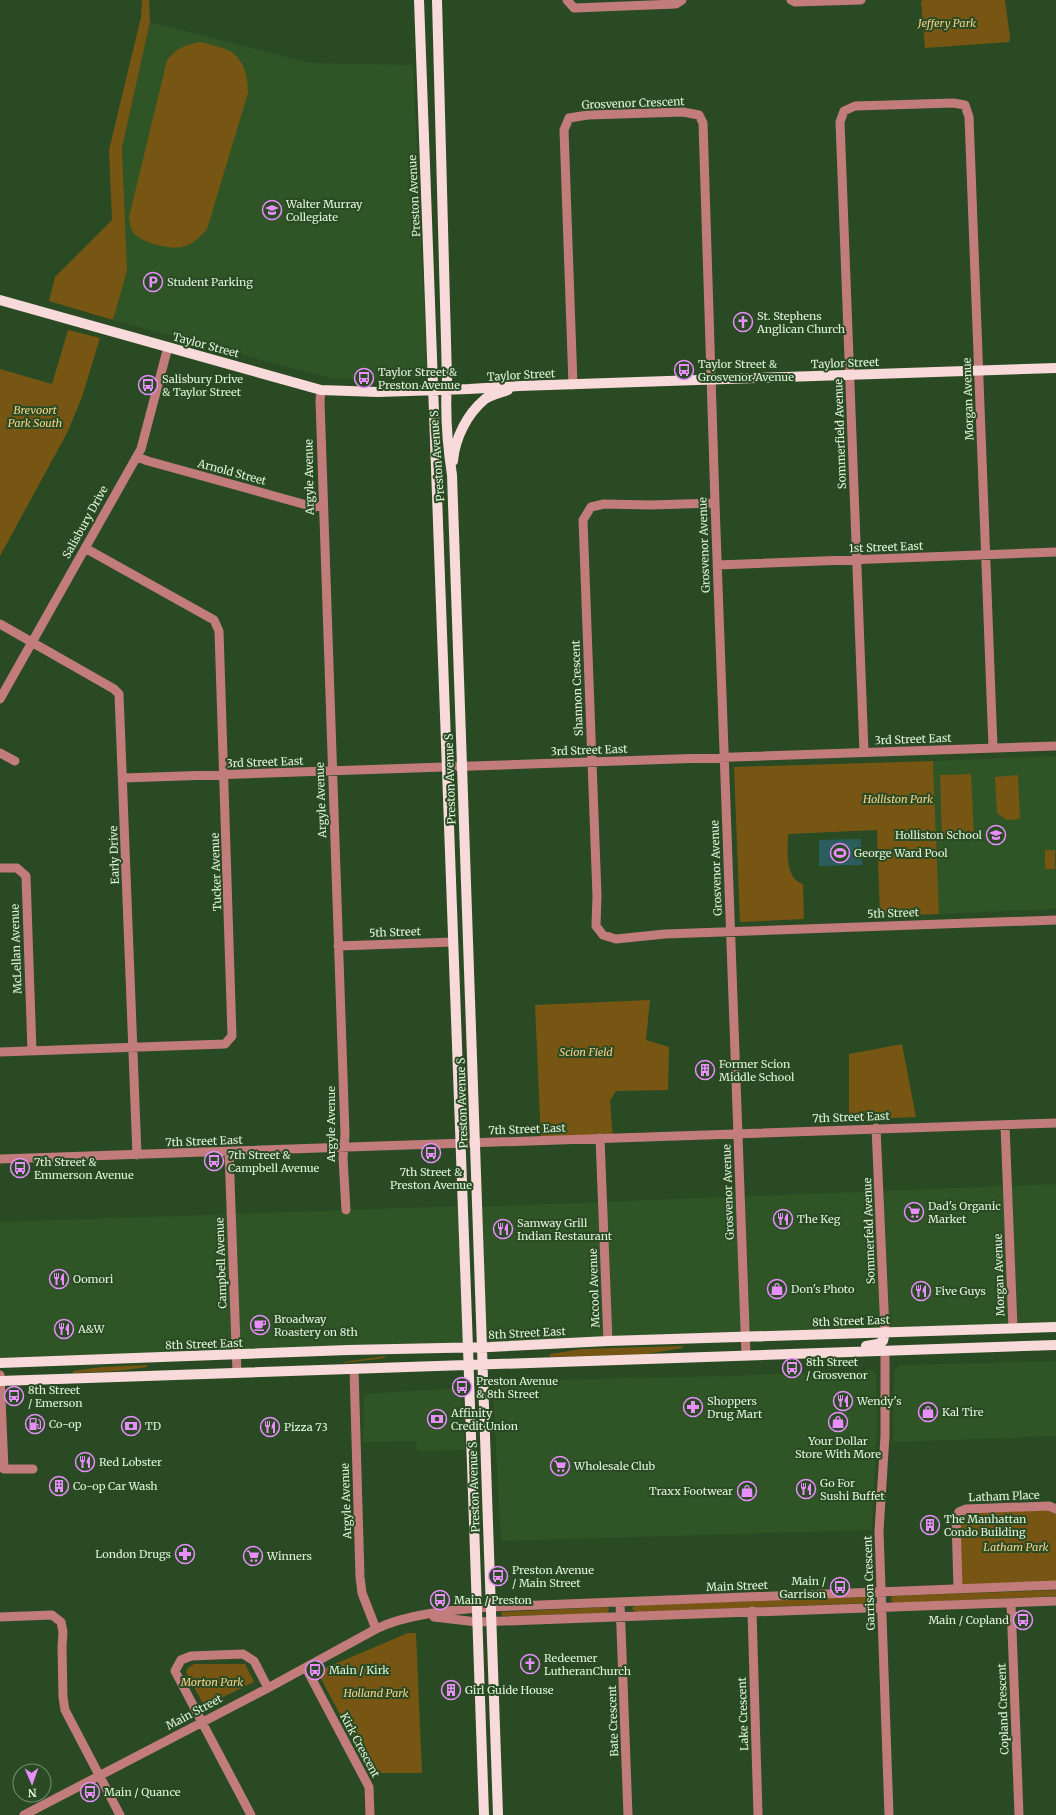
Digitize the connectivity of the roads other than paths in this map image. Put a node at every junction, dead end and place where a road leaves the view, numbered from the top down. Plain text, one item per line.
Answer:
1 (419, 0) edge
2 (437, 0) edge
3 (567, 0) edge
4 (682, 0) edge
5 (791, 0) edge
6 (861, 0) edge
7 (910, 104) joint
8 (0, 300) edge
9 (168, 347) junction
10 (1056, 368) edge
11 (979, 371) junction
12 (850, 376) junction
13 (711, 380) junction
14 (573, 385) junction
15 (519, 386) junction
16 (321, 390) junction
17 (433, 390) junction
18 (446, 390) junction
19 (137, 456) junction
20 (452, 475) junction
21 (715, 503) junction
22 (322, 506) junction
23 (85, 548) junction
24 (1056, 552) edge
25 (985, 555) junction
26 (857, 560) junction
27 (717, 565) junction
28 (0, 624) edge
29 (32, 642) junction
30 (0, 699) edge
31 (1056, 746) edge
32 (993, 748) junction
33 (864, 752) junction
34 (0, 753) edge
35 (724, 757) junction
36 (15, 761) dead end
37 (592, 762) junction
38 (447, 766) junction
39 (462, 766) junction
40 (332, 772) junction
41 (224, 775) junction
42 (123, 778) junction
43 (0, 868) edge
44 (1056, 920) edge
45 (730, 932) junction
46 (453, 942) junction
47 (338, 946) junction
48 (133, 1047) junction
49 (32, 1051) junction
50 (0, 1052) edge
51 (1056, 1123) edge
52 (1005, 1125) junction
53 (876, 1128) junction
54 (738, 1134) junction
55 (600, 1138) junction
56 (460, 1143) junction
57 (475, 1144) junction
58 (344, 1147) junction
59 (229, 1152) junction
60 (137, 1154) junction
61 (0, 1159) edge
62 (346, 1210) dead end
63 (1056, 1327) edge
64 (1013, 1328) junction
65 (885, 1332) junction
66 (746, 1337) junction
67 (608, 1341) junction
68 (1056, 1345) edge
69 (483, 1347) junction
70 (468, 1348) junction
71 (885, 1351) junction
72 (826, 1353) junction
73 (236, 1356) junction
74 (746, 1356) junction
75 (0, 1364) edge
76 (468, 1365) junction
77 (483, 1365) junction
78 (354, 1369) junction
79 (237, 1373) junction
80 (0, 1375) edge
81 (0, 1381) edge
82 (33, 1468) dead end
83 (1056, 1509) edge
84 (1056, 1585) edge
85 (958, 1589) junction
86 (881, 1592) junction
87 (1056, 1601) edge
88 (620, 1602) junction
89 (1011, 1603) junction
90 (491, 1606) junction
91 (881, 1607) junction
92 (477, 1608) junction
93 (752, 1611) junction
94 (420, 1616) junction
95 (621, 1616) junction
96 (0, 1617) edge
97 (491, 1621) junction
98 (477, 1622) junction
99 (376, 1629) junction
100 (306, 1668) junction
101 (268, 1688) junction
102 (203, 1721) junction
103 (100, 1776) junction
104 (24, 1815) edge
105 (120, 1815) edge
106 (251, 1815) edge
107 (370, 1815) edge
108 (484, 1815) edge
109 (498, 1815) edge
110 (628, 1815) edge
111 (758, 1815) edge
112 (889, 1815) edge
113 (1019, 1815) edge

1 - 17 main road, Preston Avenue
2 - 18 main road
3 - 4 street
5 - 6 street
7 - 11 street, Morgan Avenue
7 - 12 street, Sommerfield Avenue
8 - 9 main road, Taylor Street
9 - 16 main road, Taylor Street
9 - 19 street, Salisbury Drive
10 - 11 main road, Taylor Street
11 - 12 main road, Taylor Street
11 - 25 street, Morgan Avenue
12 - 13 main road, Taylor Street
12 - 26 street, Sommerfield Avenue
13 - 14 main road, Taylor Street
13 - 14 street, Grosvenor Crescent
13 - 21 street, Grosvenor Avenue
14 - 15 main road, Taylor Street
15 - 18 main road, Taylor Street
15 - 20 main road
16 - 17 main road, Taylor Street
16 - 22 street, Argyle Avenue
17 - 18 main road, Taylor Street
17 - 38 main road, Preston Avenue S
18 - 20 main road, Preston Avenue S
19 - 22 street, Arnold Street
19 - 23 street, Salisbury Drive
20 - 39 main road, Preston Avenue S
21 - 27 street, Grosvenor Avenue
21 - 37 street, Shannon Crescent
22 - 40 street, Argyle Avenue
23 - 29 street, Salisbury Drive
23 - 41 street, Tucker Avenue
24 - 25 street, 1st Street East
25 - 26 street, 1st Street East
25 - 32 street, Morgan Avenue
26 - 27 street, 1st Street East
26 - 33 street, Sommerfield Avenue
27 - 35 street, Grosvenor Avenue
28 - 29 street, Early Drive
29 - 30 street, Salisbury Drive
29 - 42 street, Early Drive
31 - 32 street, 3rd Street East
32 - 33 street, 3rd Street East
33 - 35 street, 3rd Street East
34 - 36 street
35 - 37 street, 3rd Street East
35 - 45 street, Grosvenor Avenue
37 - 39 street, 3rd Street East
37 - 45 street, Shannon Crescent
38 - 39 street, 3rd Street East
38 - 40 street, 3rd Street East
38 - 46 main road, Preston Avenue S
39 - 57 main road, Preston Avenue S
40 - 41 street, 3rd Street East
40 - 47 street, Argyle Avenue
41 - 42 street, 3rd Street East
41 - 48 street, Tucker Avenue
42 - 48 street, Early Drive
43 - 49 street, McLellan Avenue
44 - 45 street, 5th Street
45 - 54 street, Grosvenor Avenue
46 - 47 street, 5th Street
46 - 56 main road, Preston Avenue S
47 - 58 street, Argyle Avenue
48 - 49 street, Tucker Avenue
48 - 60 street, Early Drive
49 - 50 street, Tucker Avenue
51 - 52 street, 7th Street East
52 - 53 street, 7th Street East
52 - 64 street, Morgan Avenue
53 - 54 street, 7th Street East
53 - 65 street, Sommerfeld Avenue
54 - 55 street, 7th Street East
54 - 66 street, Grosvenor Avenue
55 - 57 street, 7th Street East
55 - 67 street, Mccool Avenue
56 - 57 street, 7th Street East
56 - 58 street, 7th Street East
56 - 70 main road, Preston Avenue S
57 - 69 main road, Preston Avenue S
58 - 59 street, 7th Street East
58 - 62 street, Argyle Avenue
59 - 60 street, 7th Street East
59 - 73 street, Campbell Avenue
60 - 61 street, 7th Street East
63 - 64 main road, 8th Street East
64 - 65 main road, 8th Street East
65 - 66 main road, 8th Street East
65 - 72 main road
66 - 67 main road, 8th Street East
66 - 74 street, Grosvenor Avenue
67 - 69 main road, 8th Street East
68 - 71 main road
69 - 70 main road, 8th Street East
69 - 77 main road, Preston Avenue S
70 - 73 main road, 8th Street East
70 - 76 main road, Preston Avenue S
71 - 72 main road
71 - 86 street, Garrison Crescent
72 - 74 main road
73 - 75 main road, 8th Street East
73 - 79 street, Campbell Avenue
74 - 77 main road
76 - 77 main road
76 - 78 main road
76 - 92 main road, Preston Avenue S
77 - 90 main road, Preston Avenue S
78 - 79 main road
78 - 99 street, Argyle Avenue
79 - 81 main road
80 - 81 street
81 - 82 street
83 - 85 street, Latham Place
84 - 85 street, Main Street
85 - 86 street, Main Street
86 - 88 street, Main Street
86 - 91 street, Garrison Crescent
87 - 89 street, Main Street
88 - 90 street, Main Street
88 - 95 street, Bate Crescent
89 - 91 street, Main Street
89 - 113 street, Copland Crescent
90 - 92 street, Main Street
90 - 97 main road, Preston Avenue S
91 - 93 street, Main Street
91 - 112 street, Garrison Crescent
92 - 94 street, Main Street
92 - 98 main road, Preston Avenue S
93 - 95 street, Main Street
93 - 111 street, Lake Crescent
94 - 98 street, Main Street
94 - 99 street, Main Street
95 - 97 street, Main Street
95 - 110 street, Bate Crescent
96 - 103 street
97 - 98 street, Main Street
97 - 109 main road, Preston Avenue S
98 - 108 main road, Preston Avenue S
99 - 100 street, Main Street
100 - 101 street, Main Street
100 - 107 street, Kirk Crescent
101 - 102 street, Main Street
101 - 102 street
102 - 103 street, Main Street
102 - 106 street
103 - 104 street, Main Street
103 - 105 street

